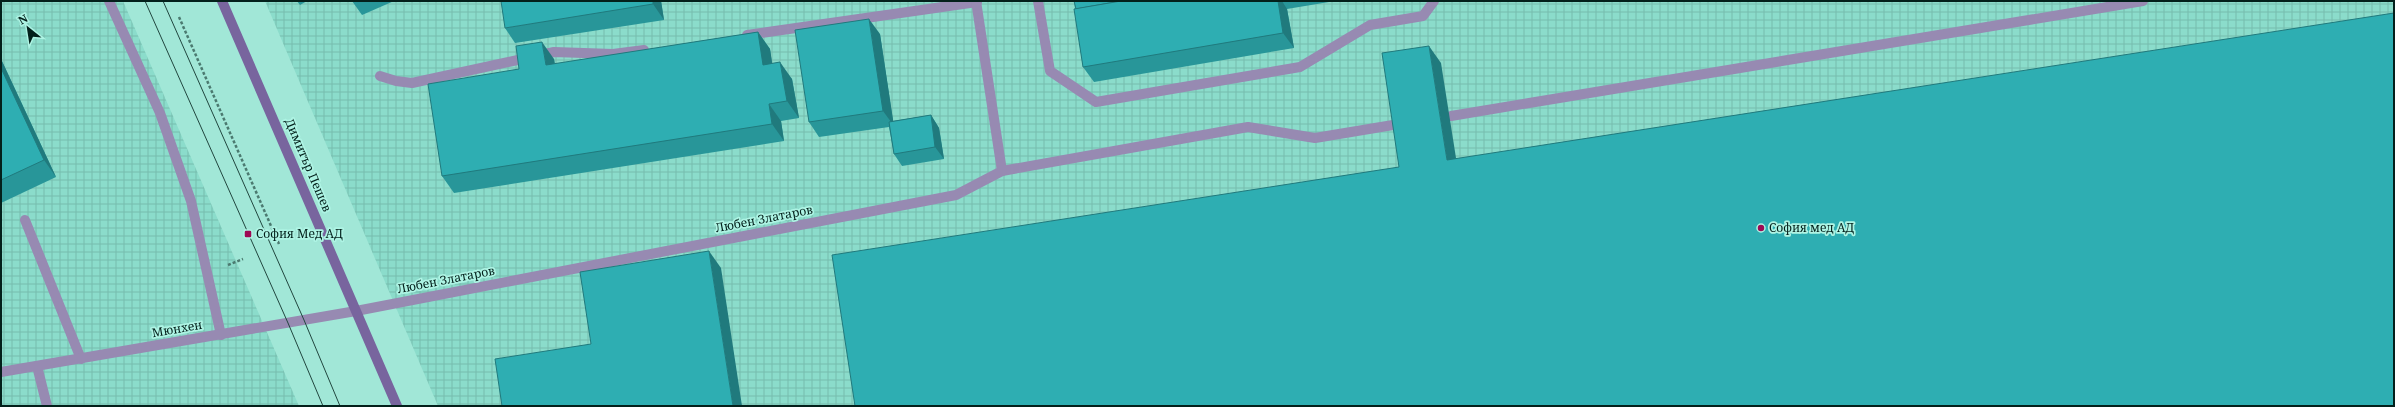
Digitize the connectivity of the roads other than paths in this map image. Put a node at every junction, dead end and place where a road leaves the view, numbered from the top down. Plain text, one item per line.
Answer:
1 (109, 1) edge
2 (222, 1) edge
3 (1038, 1) edge
4 (1434, 1) edge
5 (2143, 1) edge
6 (976, 2) edge
7 (740, 36) edge
8 (653, 49) edge
9 (380, 76) dead end
10 (1451, 116) dead end
11 (1399, 124) edge
12 (1002, 171) junction
13 (25, 220) dead end
14 (356, 311) junction
15 (220, 335) junction
16 (81, 359) junction
17 (37, 366) junction
18 (1, 372) edge
19 (47, 406) edge
20 (398, 406) edge

1 - 15 street
2 - 14 main road, Димитър Пешев
3 - 4 street
5 - 10 street
6 - 7 street
6 - 12 street
8 - 9 street
11 - 12 street, Любен Златаров
12 - 14 street, Любен Златаров
13 - 16 street
14 - 15 street, Мюнхен
14 - 20 main road, Димитър Пешев
15 - 16 street, Мюнхен
16 - 17 street, Мюнхен
17 - 18 street, Мюнхен
17 - 19 street

